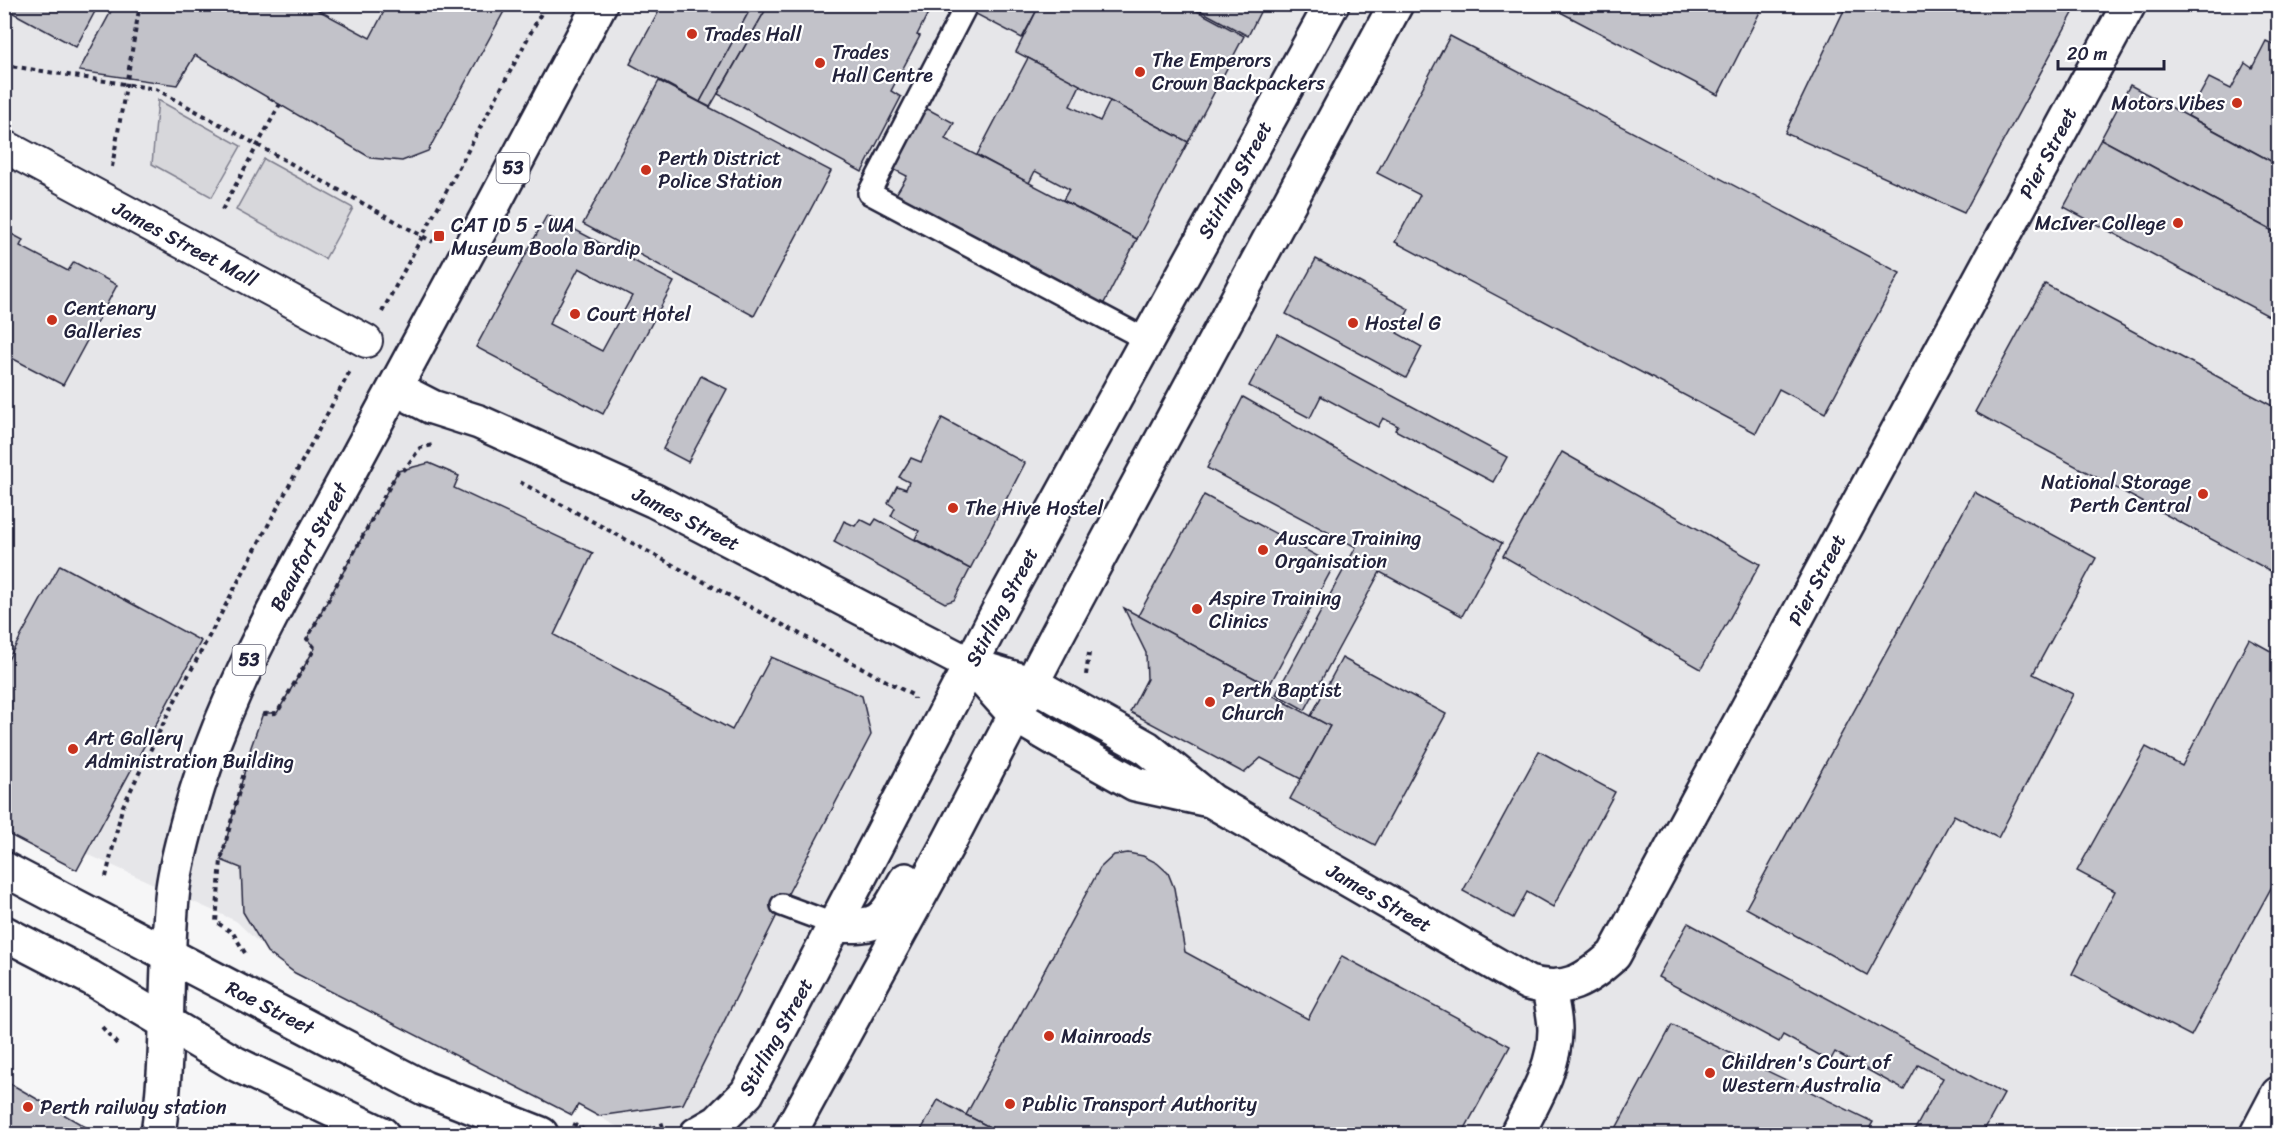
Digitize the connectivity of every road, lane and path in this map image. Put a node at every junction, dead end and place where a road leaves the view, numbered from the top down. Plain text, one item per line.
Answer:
1 (140, 4) edge
2 (546, 4) edge
3 (600, 4) edge
4 (967, 4) edge
5 (1332, 4) edge
6 (1396, 4) edge
7 (2129, 4) edge
8 (4, 65) edge
9 (127, 84) junction
10 (280, 104) dead end
11 (119, 132) dead end
12 (258, 144) junction
13 (4, 146) edge
14 (222, 210) dead end
15 (423, 236) junction
16 (465, 259) junction
17 (1147, 340) junction
18 (366, 341) junction
19 (395, 388) junction
20 (440, 444) dead end
21 (520, 482) dead end
22 (971, 665) junction
23 (1033, 684) junction
24 (916, 705) dead end
25 (1016, 716) junction
26 (260, 722) dead end
27 (248, 759) dead end
28 (1212, 801) junction
29 (949, 842) junction
30 (4, 869) edge
31 (106, 877) dead end
32 (782, 905) dead end
33 (836, 925) junction
34 (4, 933) edge
35 (168, 955) junction
36 (249, 960) dead end
37 (1549, 988) junction
38 (167, 1023) junction
39 (2278, 1094) edge
40 (158, 1134) edge
41 (382, 1134) edge
42 (542, 1134) edge
43 (697, 1134) edge
44 (789, 1134) edge
45 (1517, 1134) edge
46 (2257, 1134) edge

1 - 9 path
2 - 15 path
3 - 16 street, Beaufort Street / 53
4 - 17 lane
5 - 17 street, Stirling Street
6 - 23 street
7 - 37 street, Pier Street
8 - 9 path
9 - 11 path
9 - 12 path
10 - 12 path
12 - 14 path
12 - 15 path
13 - 18 street, James Street Mall
15 - 16 path
15 - 18 path
16 - 19 street, Beaufort Street / 53
17 - 22 street, Stirling Street
18 - 31 path
19 - 22 street, James Street
19 - 35 street, Beaufort Street / 53
20 - 26 path
21 - 24 path
22 - 23 street, James Street
22 - 25 street, James Street
22 - 33 street, Stirling Street
23 - 25 street
23 - 28 street, James Street
25 - 28 street, James Street
25 - 29 street
27 - 36 path
28 - 37 street, James Street
29 - 33 street
29 - 44 street
30 - 35 street, Roe Street
32 - 33 lane
33 - 43 street, Stirling Street
34 - 38 street
35 - 38 street, Beaufort Street / 53
35 - 42 street, Roe Street
37 - 45 street
38 - 40 street, Beaufort Street / 53
38 - 41 street
39 - 46 street

